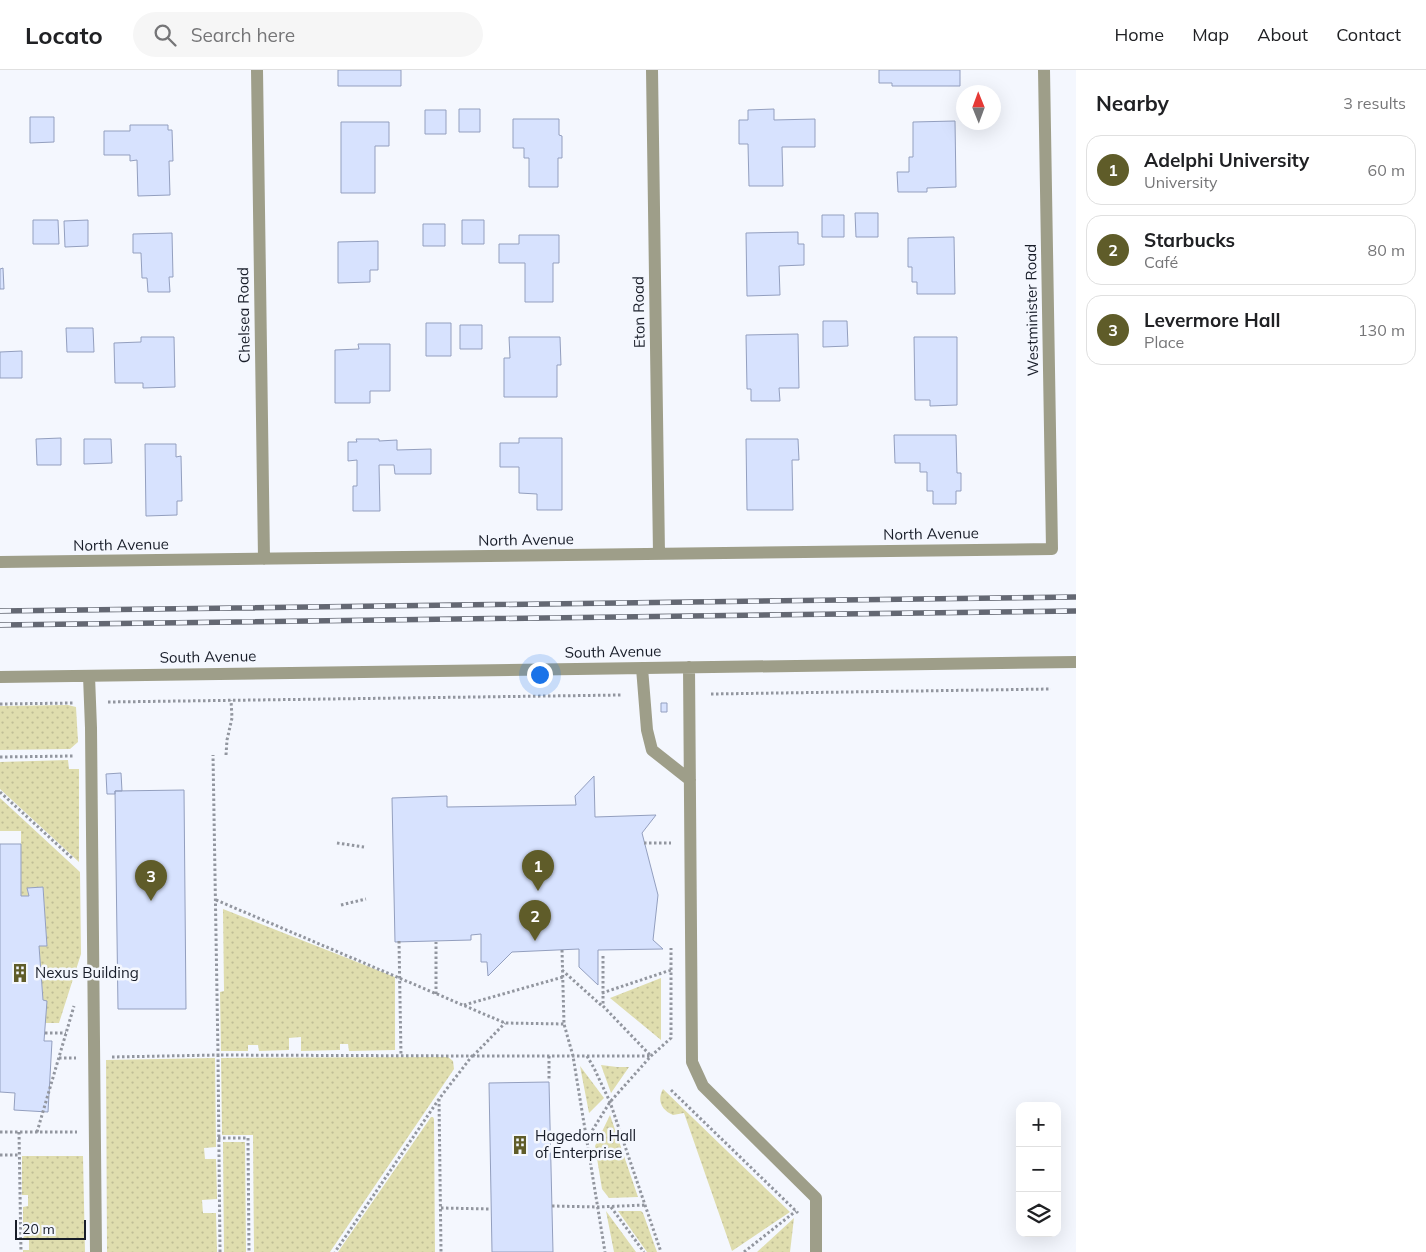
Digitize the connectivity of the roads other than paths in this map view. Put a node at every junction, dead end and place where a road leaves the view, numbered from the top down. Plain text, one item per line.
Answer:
1 (257, 70) edge
2 (652, 70) edge
3 (1044, 70) edge
4 (1052, 549) joint
5 (659, 554) junction
6 (264, 559) junction
7 (0, 562) edge
8 (1076, 662) edge
9 (688, 667) junction
10 (642, 668) junction
11 (89, 676) junction
12 (0, 677) edge
13 (690, 780) junction
14 (96, 1252) edge
15 (816, 1252) edge

1 - 6 street, Chelsea Road
2 - 5 street, Eton Road
3 - 4 street, Westminister Road
4 - 5 street, North Avenue
5 - 6 street, North Avenue
6 - 7 street, North Avenue
8 - 9 street, South Avenue
9 - 10 street, South Avenue
9 - 13 street
10 - 11 street, South Avenue
10 - 13 street
11 - 12 street, South Avenue
11 - 14 street
13 - 15 street

